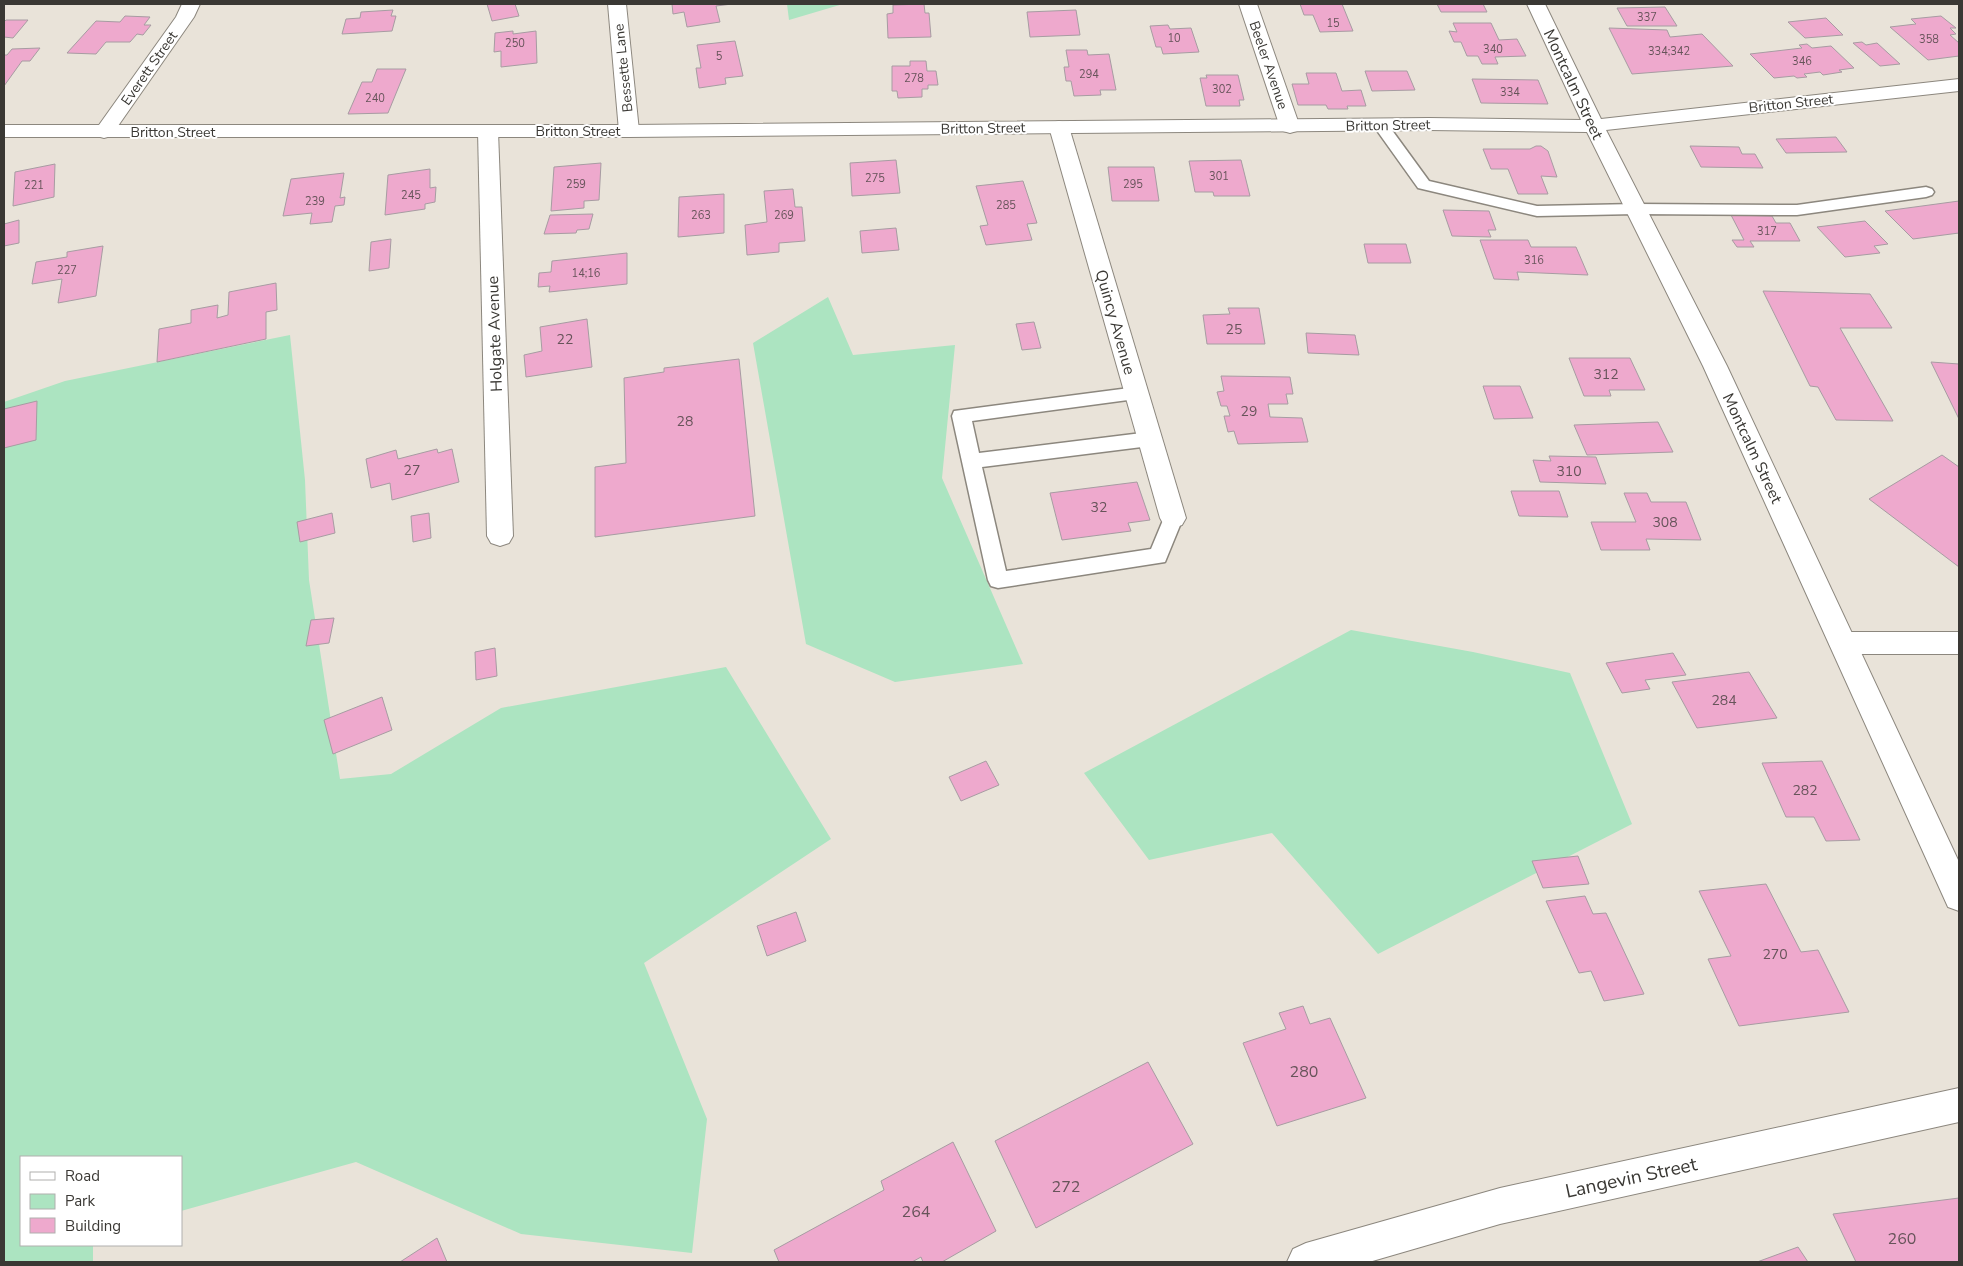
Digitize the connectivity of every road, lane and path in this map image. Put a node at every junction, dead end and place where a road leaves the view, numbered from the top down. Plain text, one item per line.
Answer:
1 (191, 4) edge
2 (617, 4) edge
3 (1248, 4) edge
4 (1536, 4) edge
5 (1959, 86) edge
6 (1381, 125) junction
7 (1290, 126) junction
8 (1594, 126) junction
9 (1059, 127) junction
10 (4, 131) edge
11 (488, 131) junction
12 (630, 131) junction
13 (104, 132) junction
14 (1926, 192) dead end
15 (1636, 209) junction
16 (1137, 394) junction
17 (1150, 439) junction
18 (971, 461) junction
19 (1173, 518) joint
20 (500, 536) dead end
21 (1842, 643) junction
22 (1959, 643) edge
23 (1959, 896) edge
24 (1959, 1105) edge
25 (1306, 1262) edge

1 - 13 street, Everett Street
2 - 12 street, Bessette Lane
3 - 7 street, Beeler Avenue
4 - 8 street, Montcalm Street
5 - 8 street, Britton Street
6 - 7 street, Britton Street
6 - 8 street, Britton Street
6 - 15 lane
7 - 9 street, Britton Street
8 - 15 street, Montcalm Street
9 - 12 street, Britton Street
9 - 16 street, Quincy Avenue
10 - 13 street, Britton Street
11 - 12 street, Britton Street
11 - 13 street, Britton Street
11 - 20 street, Holgate Avenue
14 - 15 lane
15 - 21 street, Montcalm Street
16 - 17 street, Quincy Avenue
16 - 18 lane
17 - 18 lane
17 - 19 street, Quincy Avenue
18 - 19 lane
21 - 22 street
21 - 23 street, Montcalm Street
24 - 25 street, Langevin Street

